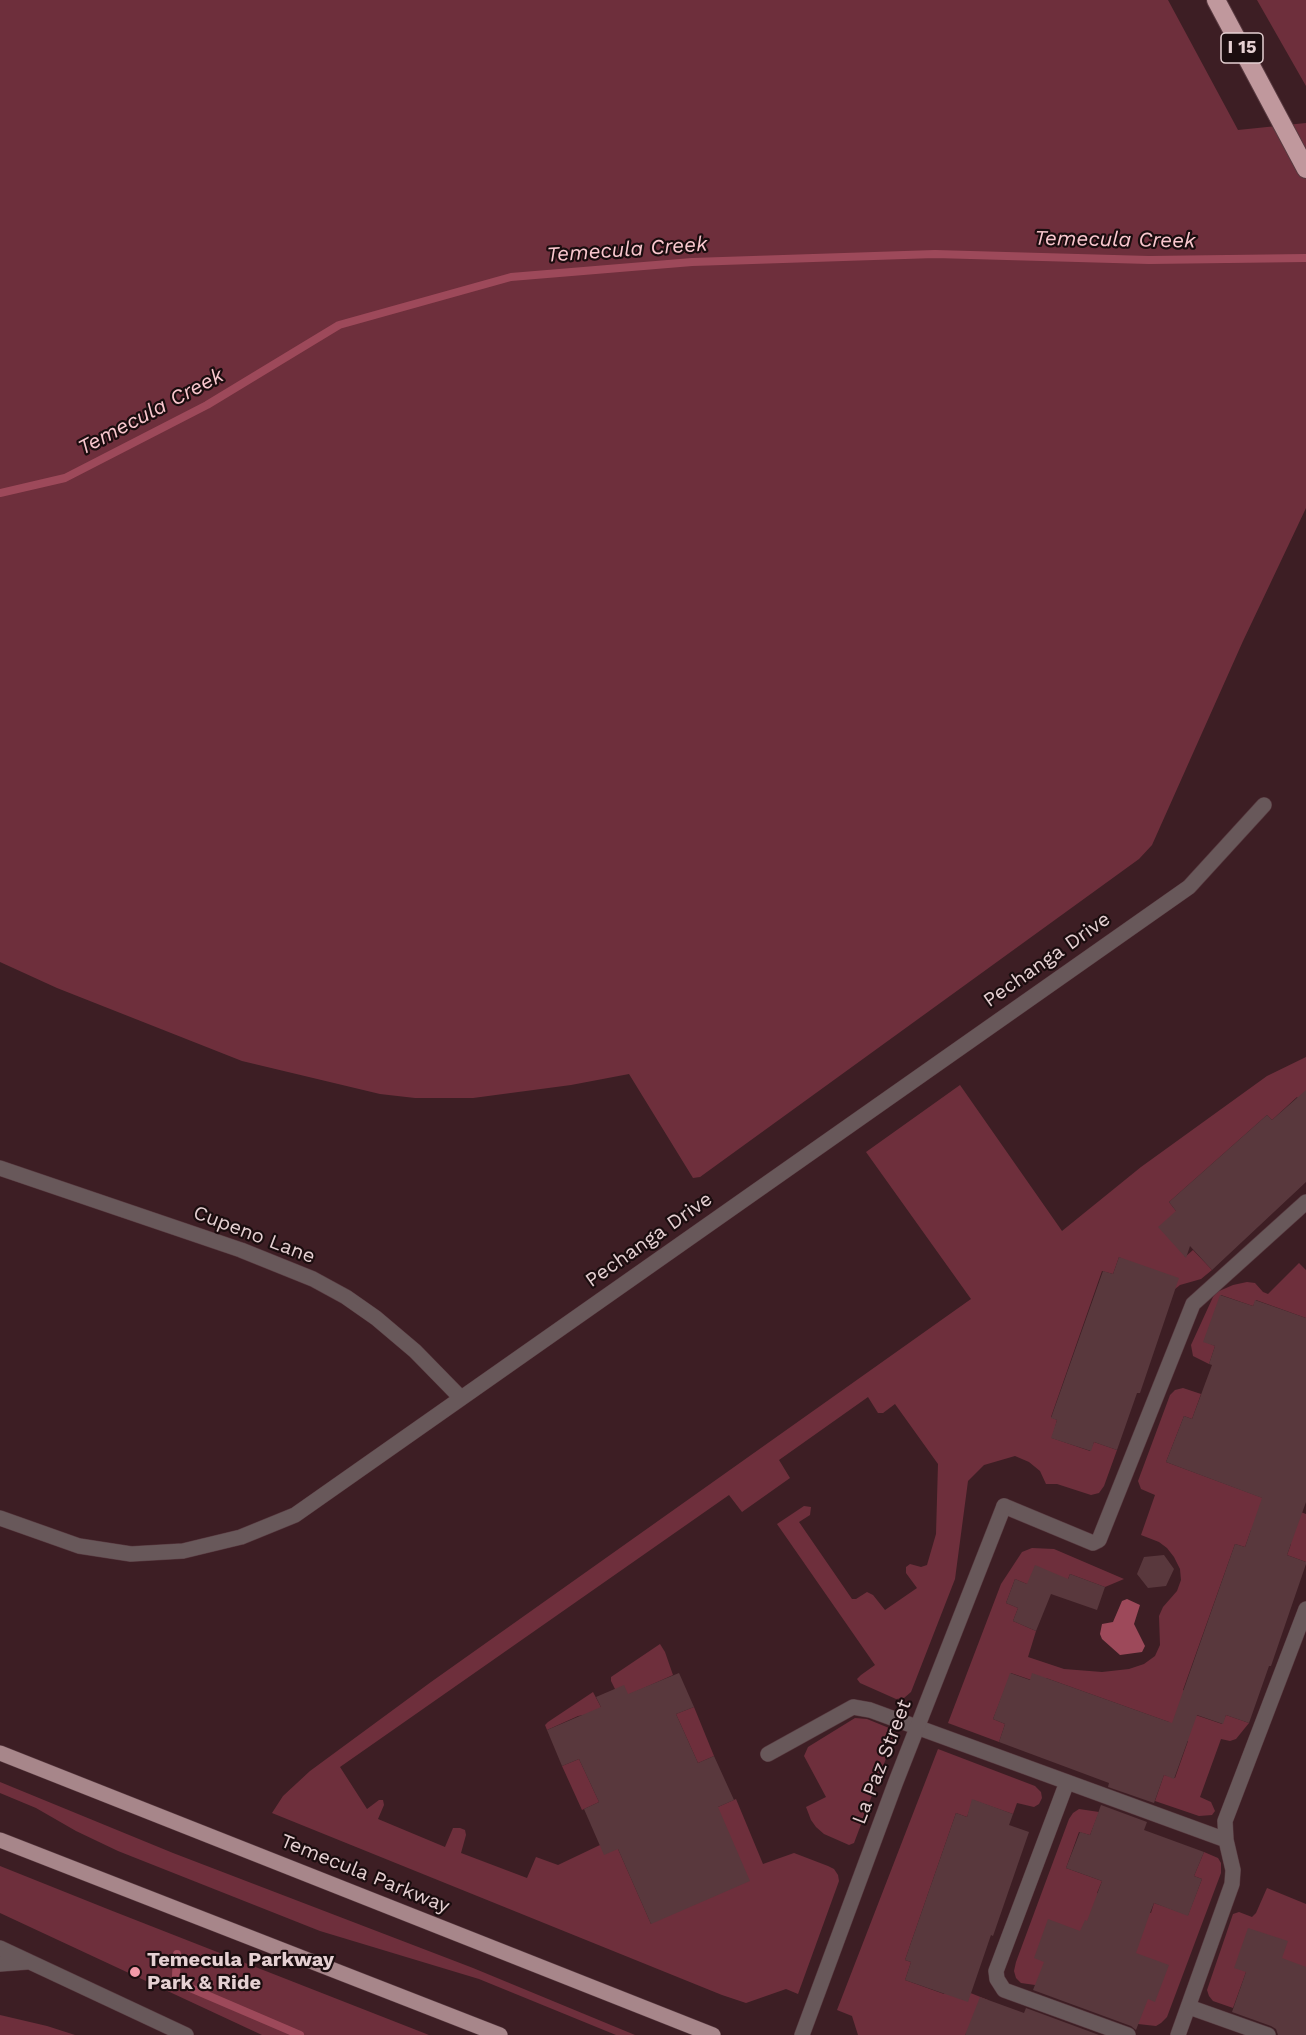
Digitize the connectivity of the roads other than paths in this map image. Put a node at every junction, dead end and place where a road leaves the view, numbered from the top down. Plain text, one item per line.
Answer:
1 (1216, 0) edge
2 (1306, 169) edge
3 (1264, 805) dead end
4 (0, 1168) edge
5 (1306, 1202) edge
6 (461, 1398) junction
7 (0, 1518) edge
8 (1306, 1609) edge
9 (918, 1728) junction
10 (0, 1753) edge
11 (768, 1754) dead end
12 (1067, 1782) junction
13 (0, 1840) edge
14 (1226, 1840) junction
15 (0, 1948) edge
16 (30, 1962) junction
17 (0, 1964) edge
18 (1189, 2007) junction
19 (186, 2035) edge
20 (500, 2035) edge
21 (713, 2035) edge
22 (802, 2035) edge
23 (1128, 2035) edge
24 (1178, 2035) edge
25 (1268, 2035) edge

1 - 2 highway, I 15
3 - 6 street, Pechanga Drive
4 - 6 street, Cupeno Lane
5 - 9 street, La Paz Street
6 - 7 street, Pechanga Drive
8 - 14 street
9 - 11 street
9 - 12 street
9 - 22 street, La Paz Street
10 - 21 main road, Temecula Parkway
12 - 14 street
12 - 23 street
13 - 20 main road
14 - 18 street
15 - 16 street
16 - 17 street
16 - 19 street
18 - 24 street
18 - 25 street

